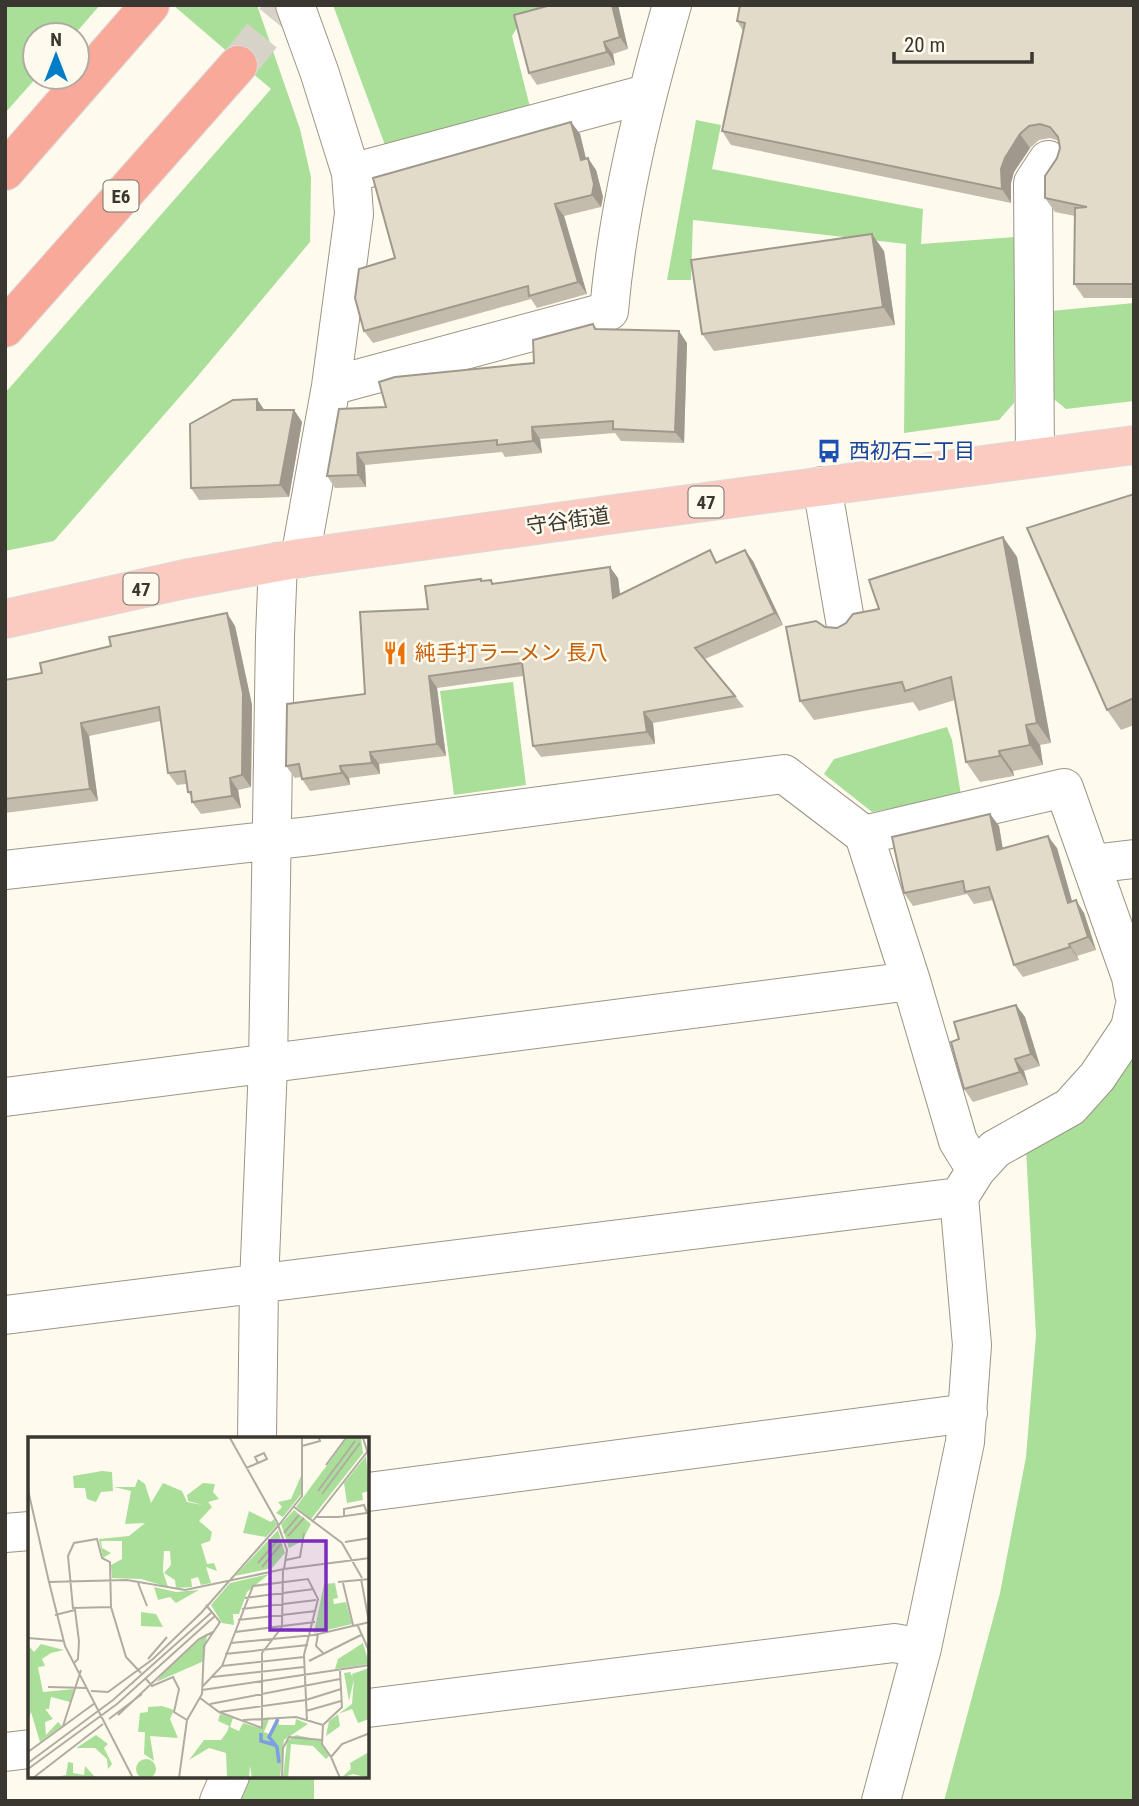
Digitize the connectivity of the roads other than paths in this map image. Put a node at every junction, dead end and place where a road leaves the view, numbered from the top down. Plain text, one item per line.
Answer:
1 (150, 5) edge
2 (295, 5) edge
3 (672, 5) edge
4 (238, 65) tunnel mouth
5 (646, 94) junction
6 (1048, 160) dead end
7 (5, 171) edge
8 (351, 173) junction
9 (5, 328) edge
10 (331, 386) junction
11 (1134, 445) edge
12 (1035, 457) junction
13 (822, 486) junction
14 (289, 560) junction
15 (5, 619) edge
16 (846, 625) edge
17 (864, 835) junction
18 (272, 841) junction
19 (1134, 859) edge
20 (1092, 864) junction
21 (5, 870) edge
22 (911, 981) junction
23 (1134, 994) edge
24 (1134, 1009) edge
25 (268, 1065) junction
26 (5, 1097) edge
27 (967, 1183) junction
28 (259, 1284) junction
29 (5, 1315) edge
30 (968, 1413) junction
31 (257, 1437) edge
32 (369, 1492) edge
33 (28, 1531) edge
34 (5, 1533) edge
35 (922, 1648) junction
36 (369, 1708) edge
37 (28, 1749) edge
38 (5, 1752) edge
39 (229, 1778) edge
40 (219, 1801) edge
41 (881, 1801) edge

1 - 7 highway
2 - 8 street
3 - 5 street
4 - 9 highway, E6
5 - 8 street
5 - 10 street
6 - 12 street
8 - 10 street
10 - 14 street
11 - 12 main road, 守谷街道 / 47
12 - 13 main road, 守谷街道 / 47
13 - 14 main road, 守谷街道 / 47
13 - 16 street
14 - 15 main road, 守谷街道 / 47
14 - 18 street
17 - 18 street
17 - 20 street
17 - 22 street
18 - 21 street
18 - 25 street
19 - 20 street
20 - 23 street
22 - 25 street
22 - 27 street
24 - 27 street
25 - 26 street
25 - 28 street
27 - 28 street
27 - 30 street
28 - 29 street
28 - 31 street
30 - 32 street
30 - 35 street
33 - 34 street
35 - 36 street
35 - 41 street
37 - 38 street
39 - 40 street

